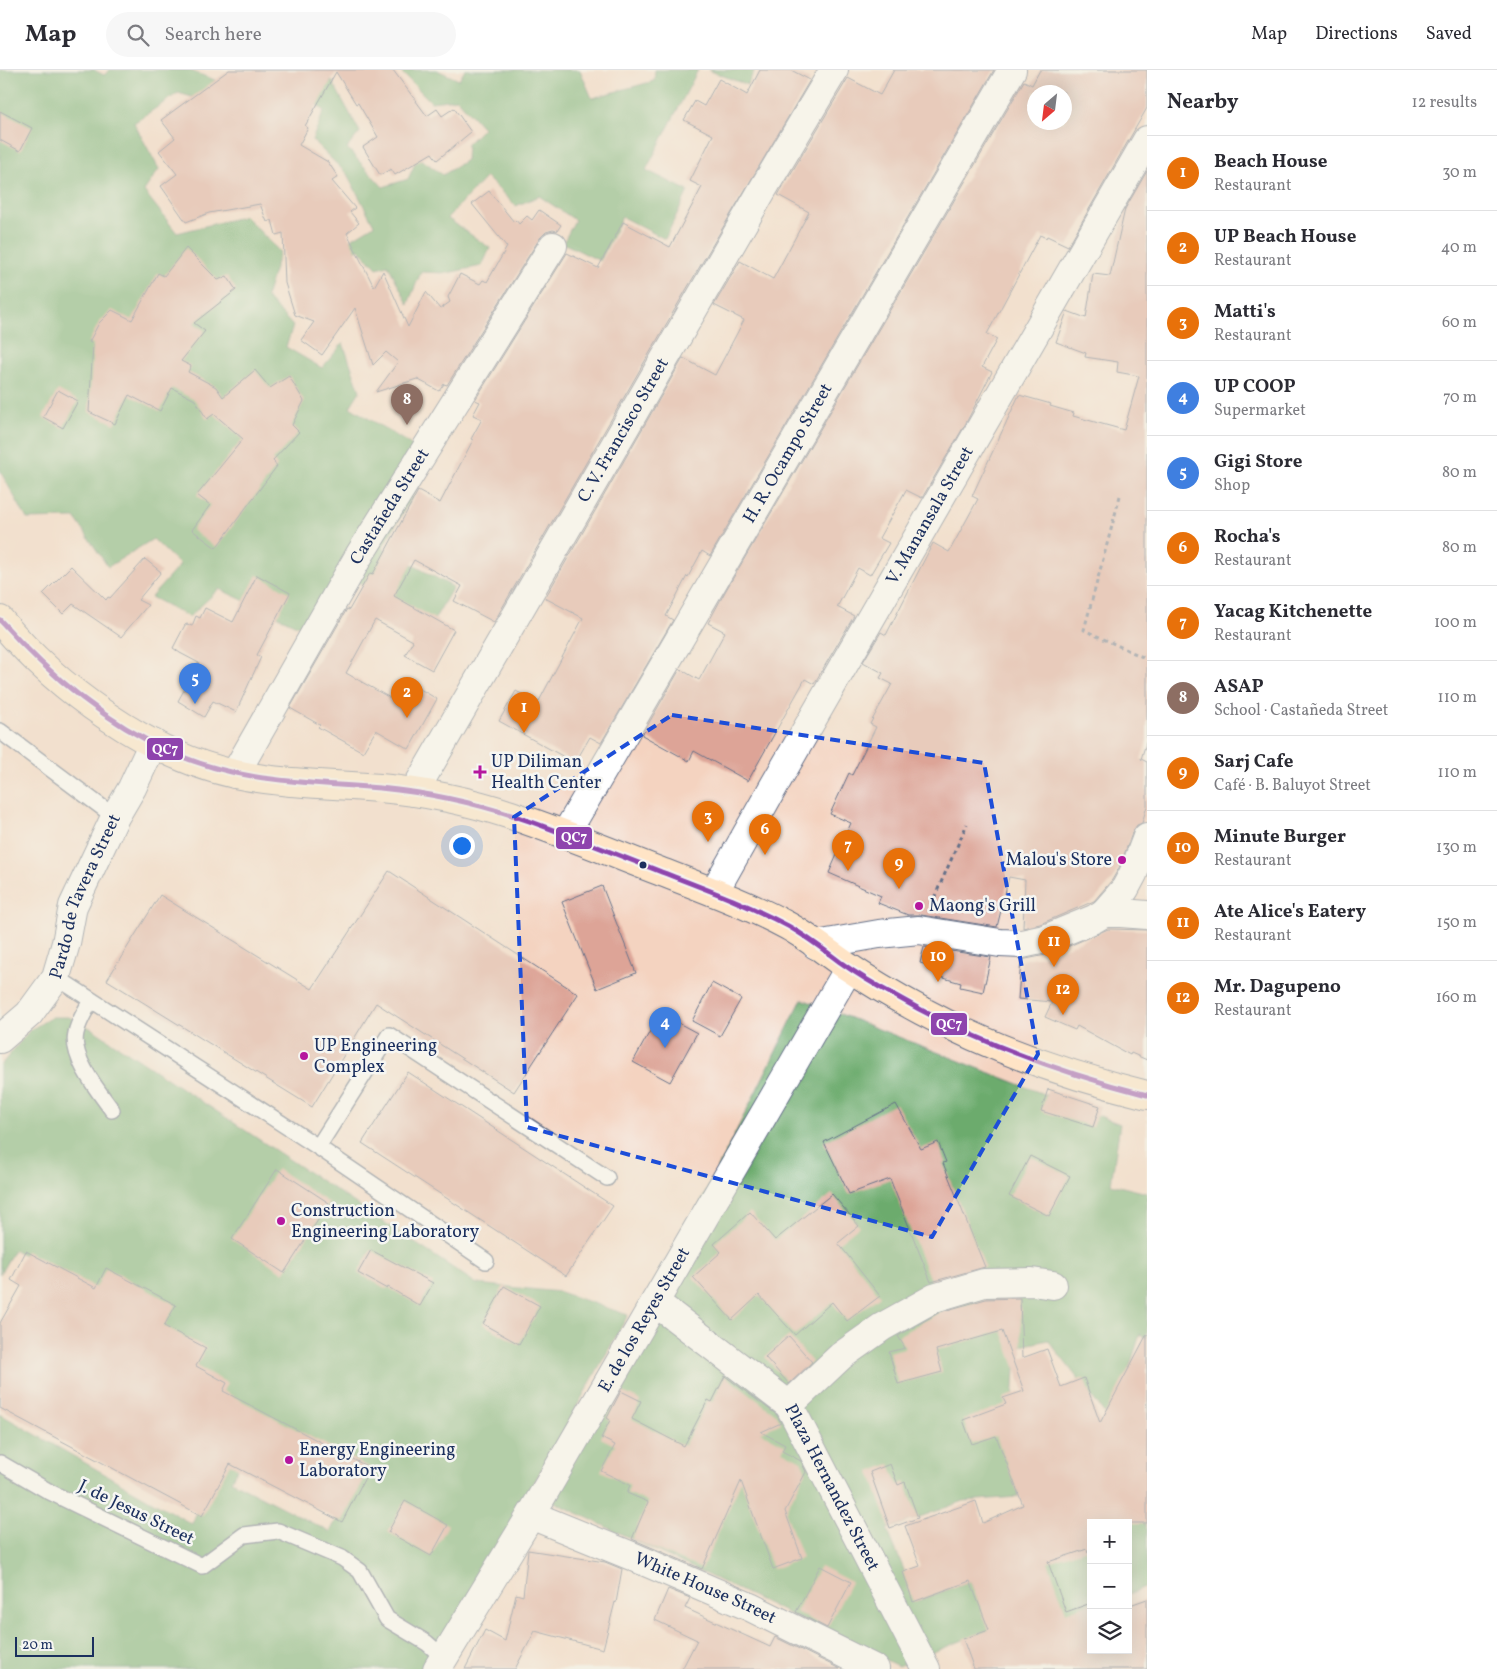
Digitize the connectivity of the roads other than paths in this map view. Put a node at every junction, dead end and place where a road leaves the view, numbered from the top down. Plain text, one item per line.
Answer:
1 (834, 70) edge
2 (1012, 70) edge
3 (1147, 140) edge
4 (553, 246) dead end
5 (0, 620) edge
6 (0, 731) edge
7 (154, 743) junction
8 (235, 774) junction
9 (414, 792) junction
10 (115, 817) junction
11 (564, 835) junction
12 (1147, 837) edge
13 (714, 892) junction
14 (1104, 913) junction
15 (1147, 915) edge
16 (816, 945) junction
17 (850, 968) junction
18 (56, 977) junction
19 (91, 1000) junction
20 (0, 1039) edge
21 (1147, 1095) edge
22 (112, 1110) dead end
23 (318, 1147) junction
24 (607, 1178) dead end
25 (486, 1261) dead end
26 (1053, 1285) dead end
27 (655, 1302) junction
28 (789, 1405) junction
29 (0, 1463) edge
30 (530, 1515) junction
31 (440, 1663) edge
32 (875, 1669) edge
33 (926, 1669) edge

1 - 9 street, C. V. Francisco Street
2 - 11 street, H. R. Ocampo Street
3 - 13 street, V. Manansala Street
4 - 8 street, Castañeda Street
5 - 7 main road
6 - 10 lane
7 - 8 main road
7 - 10 street, Pardo de Tavera Street
8 - 9 main road
9 - 11 main road
10 - 18 street, Pardo de Tavera Street
11 - 13 main road
12 - 14 street
13 - 16 main road
14 - 15 street
14 - 16 street
16 - 17 main road
17 - 21 main road
17 - 27 street, E. de los Reyes Street
18 - 19 lane
18 - 20 street, Pardo de Tavera Street
19 - 22 lane
19 - 23 lane
23 - 24 lane
23 - 25 lane
26 - 28 street
27 - 28 street, Plaza Hernandez Street
27 - 30 street, E. de los Reyes Street
28 - 33 street, Plaza Hernandez Street
29 - 31 lane, J. de Jesus Street
30 - 31 street, E. de los Reyes Street
30 - 32 street, White House Street

